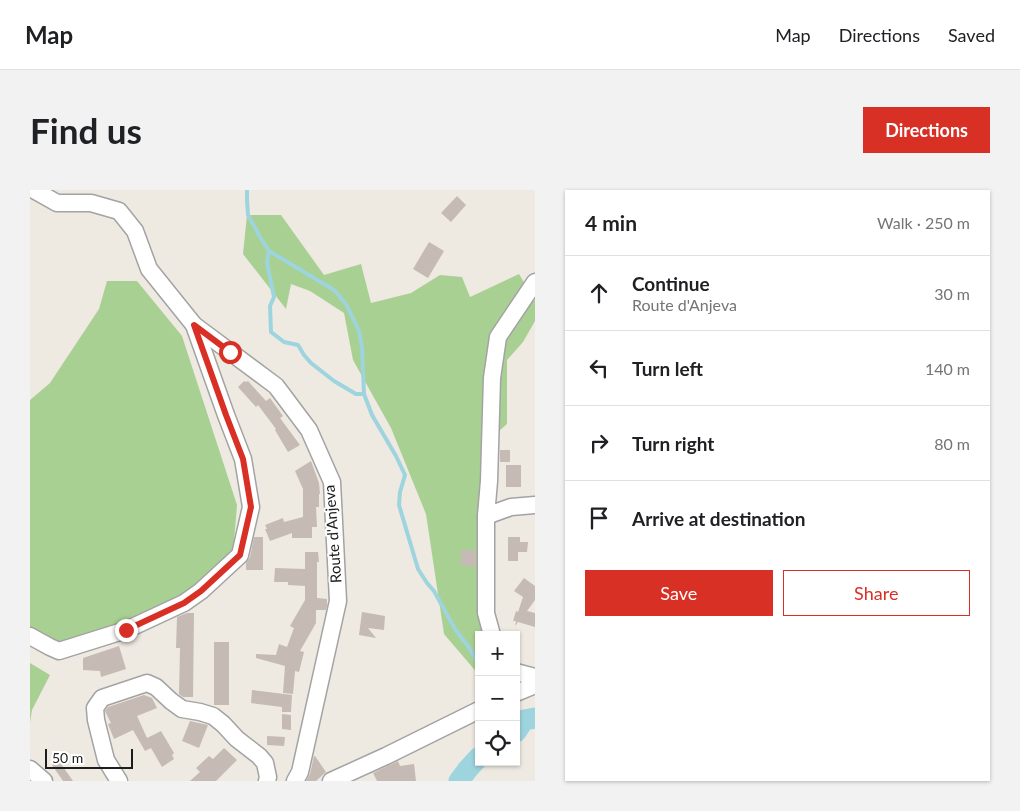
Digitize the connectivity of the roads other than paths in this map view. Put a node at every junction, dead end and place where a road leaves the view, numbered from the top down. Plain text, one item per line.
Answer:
1 (34, 190) edge
2 (535, 282) edge
3 (194, 325) junction
4 (535, 506) edge
5 (486, 516) junction
6 (491, 631) edge
7 (30, 636) edge
8 (520, 673) edge
9 (535, 677) edge
10 (535, 685) edge
11 (520, 692) edge
12 (475, 712) edge
13 (30, 769) edge
14 (44, 781) edge
15 (119, 781) edge
16 (267, 781) edge
17 (295, 781) edge
18 (331, 781) edge

1 - 3 street, Route d'Anjeva
2 - 5 street
3 - 7 street
3 - 17 street, Route d'Anjeva
4 - 5 street
5 - 6 street
8 - 9 street
10 - 11 street
12 - 18 street
13 - 14 street
15 - 16 street

